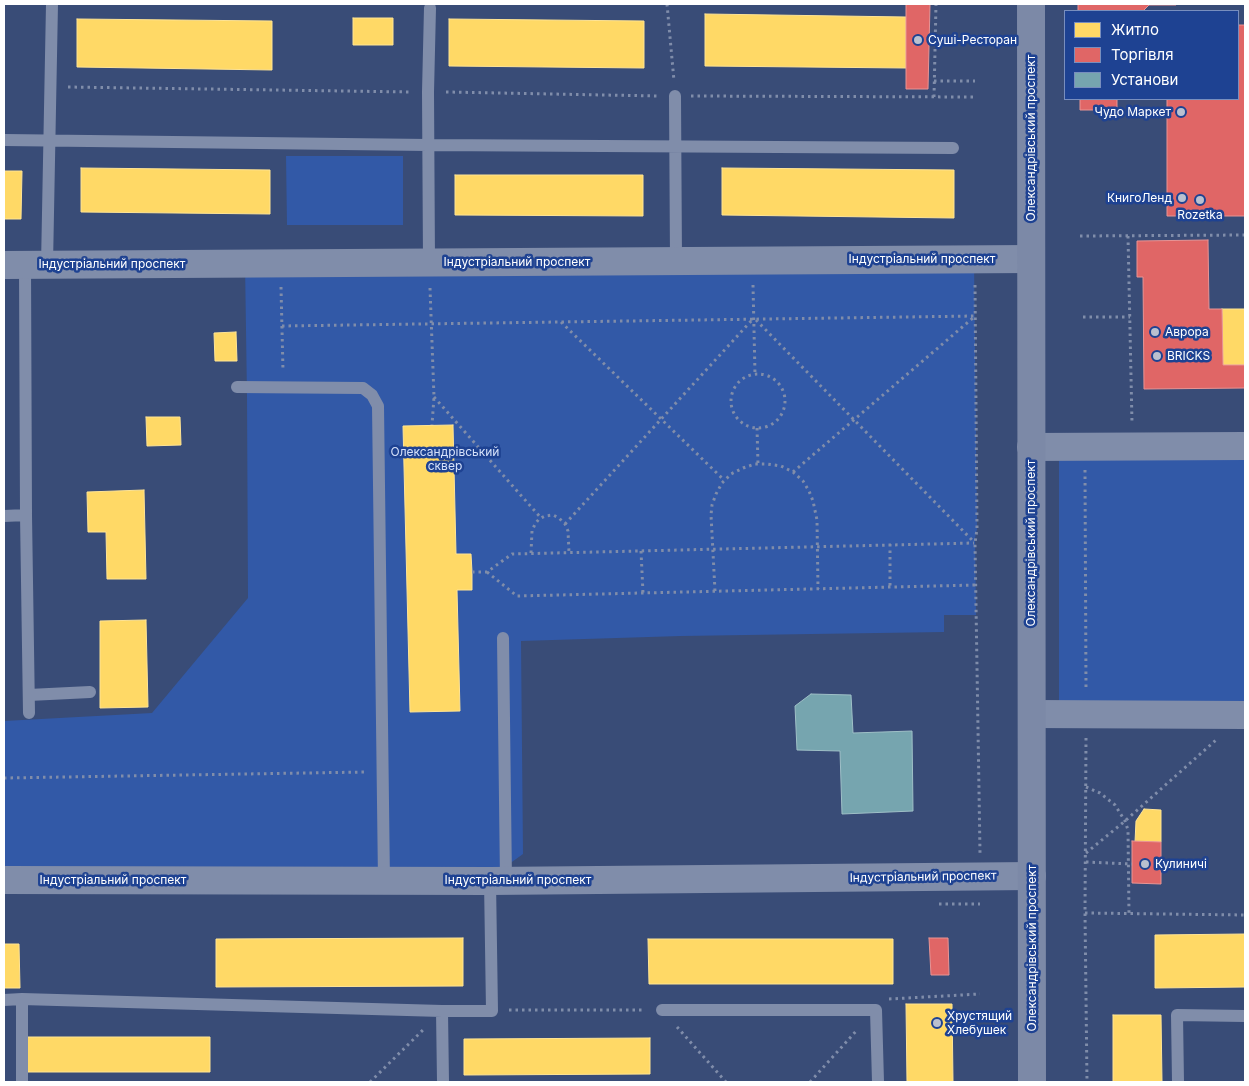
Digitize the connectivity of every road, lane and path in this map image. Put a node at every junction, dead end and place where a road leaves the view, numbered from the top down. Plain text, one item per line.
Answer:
1 (52, 4) edge
2 (667, 4) edge
3 (936, 4) edge
4 (1031, 4) edge
5 (430, 8) dead end
6 (934, 81) junction
7 (975, 81) dead end
8 (50, 87) junction
9 (428, 92) junction
10 (675, 96) junction
11 (934, 97) junction
12 (975, 97) dead end
13 (4, 140) edge
14 (49, 140) junction
15 (428, 145) junction
16 (675, 146) junction
17 (953, 148) dead end
18 (1245, 234) edge
19 (1080, 236) dead end
20 (1128, 236) junction
21 (974, 259) junction
22 (1031, 259) junction
23 (753, 260) junction
24 (676, 261) junction
25 (429, 262) junction
26 (281, 263) junction
27 (25, 265) edge
28 (975, 316) junction
29 (1083, 317) dead end
30 (1130, 317) junction
31 (754, 318) junction
32 (561, 322) junction
33 (282, 326) junction
34 (755, 374) junction
35 (237, 387) dead end
36 (283, 387) junction
37 (434, 397) junction
38 (1132, 423) dead end
39 (432, 425) dead end
40 (757, 428) junction
41 (1245, 446) edge
42 (1031, 447) junction
43 (758, 464) junction
44 (1085, 464) dead end
45 (793, 472) junction
46 (724, 480) junction
47 (26, 515) junction
48 (4, 516) edge
49 (541, 518) junction
50 (565, 524) junction
51 (974, 543) junction
52 (890, 544) junction
53 (641, 550) junction
54 (569, 552) junction
55 (531, 553) junction
56 (472, 572) dead end
57 (487, 572) junction
58 (976, 585) junction
59 (890, 587) junction
60 (818, 589) junction
61 (715, 591) junction
62 (643, 593) junction
63 (503, 638) dead end
64 (90, 692) dead end
65 (1086, 693) dead end
66 (29, 695) junction
67 (29, 713) dead end
68 (1032, 714) junction
69 (1245, 715) edge
70 (1086, 737) dead end
71 (1218, 738) dead end
72 (383, 772) junction
73 (4, 778) edge
74 (1086, 787) junction
75 (1125, 821) junction
76 (1086, 853) junction
77 (1086, 862) junction
78 (1132, 864) dead end
79 (1032, 876) junction
80 (980, 877) junction
81 (4, 880) edge
82 (384, 881) junction
83 (498, 881) junction
84 (1085, 913) junction
85 (1129, 914) junction
86 (1245, 915) edge
87 (22, 999) junction
88 (4, 1000) edge
89 (492, 1010) junction
90 (662, 1010) junction
91 (442, 1011) junction
92 (1245, 1016) edge
93 (22, 1082) edge
94 (370, 1082) edge
95 (443, 1082) edge
96 (726, 1082) edge
97 (878, 1082) edge
98 (1032, 1082) edge
99 (1087, 1082) edge
100 (1178, 1082) edge

1 - 8 lane
2 - 10 path
3 - 6 path
4 - 22 main road, Олександрівський проспект
5 - 9 lane
6 - 7 path
6 - 11 path
8 - 9 path
8 - 14 lane
9 - 10 path
9 - 15 lane
10 - 11 path
10 - 16 lane
11 - 12 path
13 - 14 lane
14 - 15 lane
14 - 27 lane
15 - 16 lane
15 - 25 lane
16 - 17 lane
16 - 24 lane
18 - 20 path
19 - 20 path
20 - 30 path
21 - 22 street, Індустріальний проспект
21 - 23 street, Індустріальний проспект
21 - 28 path
22 - 42 main road, Олександрівський проспект
23 - 24 street, Індустріальний проспект
23 - 31 path
24 - 25 street, Індустріальний проспект
25 - 26 street, Індустріальний проспект
25 - 37 path
26 - 27 street, Індустріальний проспект
26 - 33 path
27 - 47 lane
28 - 32 path
28 - 45 path
28 - 51 path
29 - 30 path
30 - 38 path
31 - 34 path
31 - 50 path
31 - 51 path
32 - 33 path
32 - 46 path
33 - 36 path
34 - 40 path
34 - 40 path
35 - 36 lane
36 - 72 lane
37 - 39 path
37 - 49 path
40 - 43 path
41 - 42 street
42 - 68 main road, Олександрівський проспект
43 - 45 path
43 - 46 path
44 - 65 path
45 - 60 path
46 - 61 path
47 - 48 lane
47 - 66 lane
49 - 50 path
49 - 55 path
50 - 54 path
51 - 52 path
51 - 58 path
52 - 53 path
52 - 59 path
53 - 54 path
53 - 62 path
54 - 55 path
55 - 57 path
56 - 57 path
57 - 62 path
58 - 59 path
58 - 80 path
59 - 60 path
60 - 61 path
61 - 62 path
63 - 83 lane
64 - 66 lane
66 - 67 lane
68 - 69 street
68 - 79 main road, Олександрівський проспект
70 - 74 path
71 - 75 path
72 - 73 path
72 - 82 lane
74 - 75 path
74 - 76 path
75 - 76 path
75 - 85 path
76 - 77 path
77 - 78 path
77 - 84 path
79 - 80 street, Індустріальний проспект
79 - 98 main road, Олександрівський проспект
80 - 83 street, Індустріальний проспект
81 - 82 street, Індустріальний проспект
82 - 83 street, Індустріальний проспект
83 - 89 lane
84 - 85 path
84 - 99 path
85 - 86 path
87 - 88 lane
87 - 91 lane
87 - 93 lane
89 - 90 path
89 - 91 lane
90 - 96 path
90 - 97 lane
91 - 94 path
91 - 95 lane
92 - 100 lane

